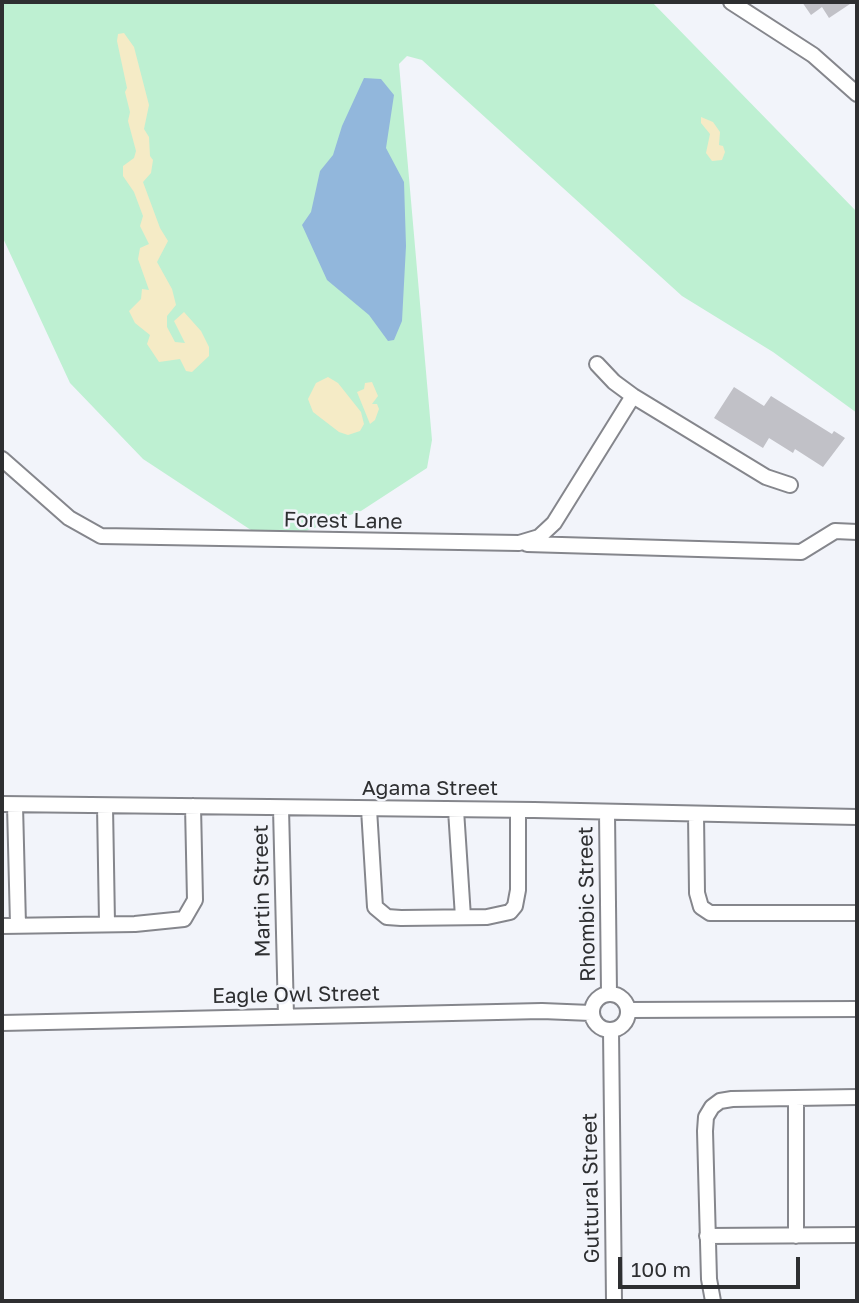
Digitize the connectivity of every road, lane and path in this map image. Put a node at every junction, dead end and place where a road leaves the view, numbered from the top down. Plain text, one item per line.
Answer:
1 (731, 2) edge
2 (857, 93) edge
3 (597, 364) dead end
4 (633, 396) junction
5 (2, 460) edge
6 (790, 485) dead end
7 (857, 532) edge
8 (519, 543) junction
9 (8, 804) edge
10 (105, 806) junction
11 (193, 806) junction
12 (281, 808) junction
13 (369, 809) junction
14 (456, 810) junction
15 (518, 810) junction
16 (607, 814) junction
17 (696, 814) junction
18 (857, 817) edge
19 (857, 913) edge
20 (463, 917) junction
21 (107, 923) junction
22 (18, 925) junction
23 (2, 926) edge
24 (609, 994) junction
25 (857, 1009) edge
26 (628, 1010) junction
27 (591, 1013) junction
28 (286, 1016) junction
29 (2, 1023) edge
30 (611, 1030) junction
31 (857, 1097) edge
32 (796, 1099) junction
33 (857, 1234) edge
34 (707, 1236) junction
35 (796, 1236) junction
36 (614, 1301) edge
37 (713, 1301) edge

1 - 2 street
3 - 4 street
4 - 6 street
4 - 8 street, Forest Lane
5 - 8 street, Forest Lane
7 - 8 street
9 - 10 street, Agama Street
9 - 22 street
10 - 11 street, Agama Street
10 - 21 street
11 - 12 street, Agama Street
11 - 21 street
12 - 13 street, Agama Street
12 - 28 street, Martin Street
13 - 14 street, Agama Street
13 - 20 street
14 - 15 street, Agama Street
14 - 20 street
15 - 16 street, Agama Street
15 - 20 street
16 - 17 street, Agama Street
16 - 24 street, Rhombic Street
17 - 18 street, Agama Street
17 - 19 street
21 - 22 street
22 - 23 street
24 - 26 street
24 - 27 street
25 - 26 street
26 - 30 street
27 - 28 street, Eagle Owl Street
27 - 30 street
28 - 29 street, Eagle Owl Street
30 - 36 street, Guttural Street
31 - 32 street
32 - 34 street
32 - 35 street
33 - 35 street
34 - 35 street
34 - 37 street

